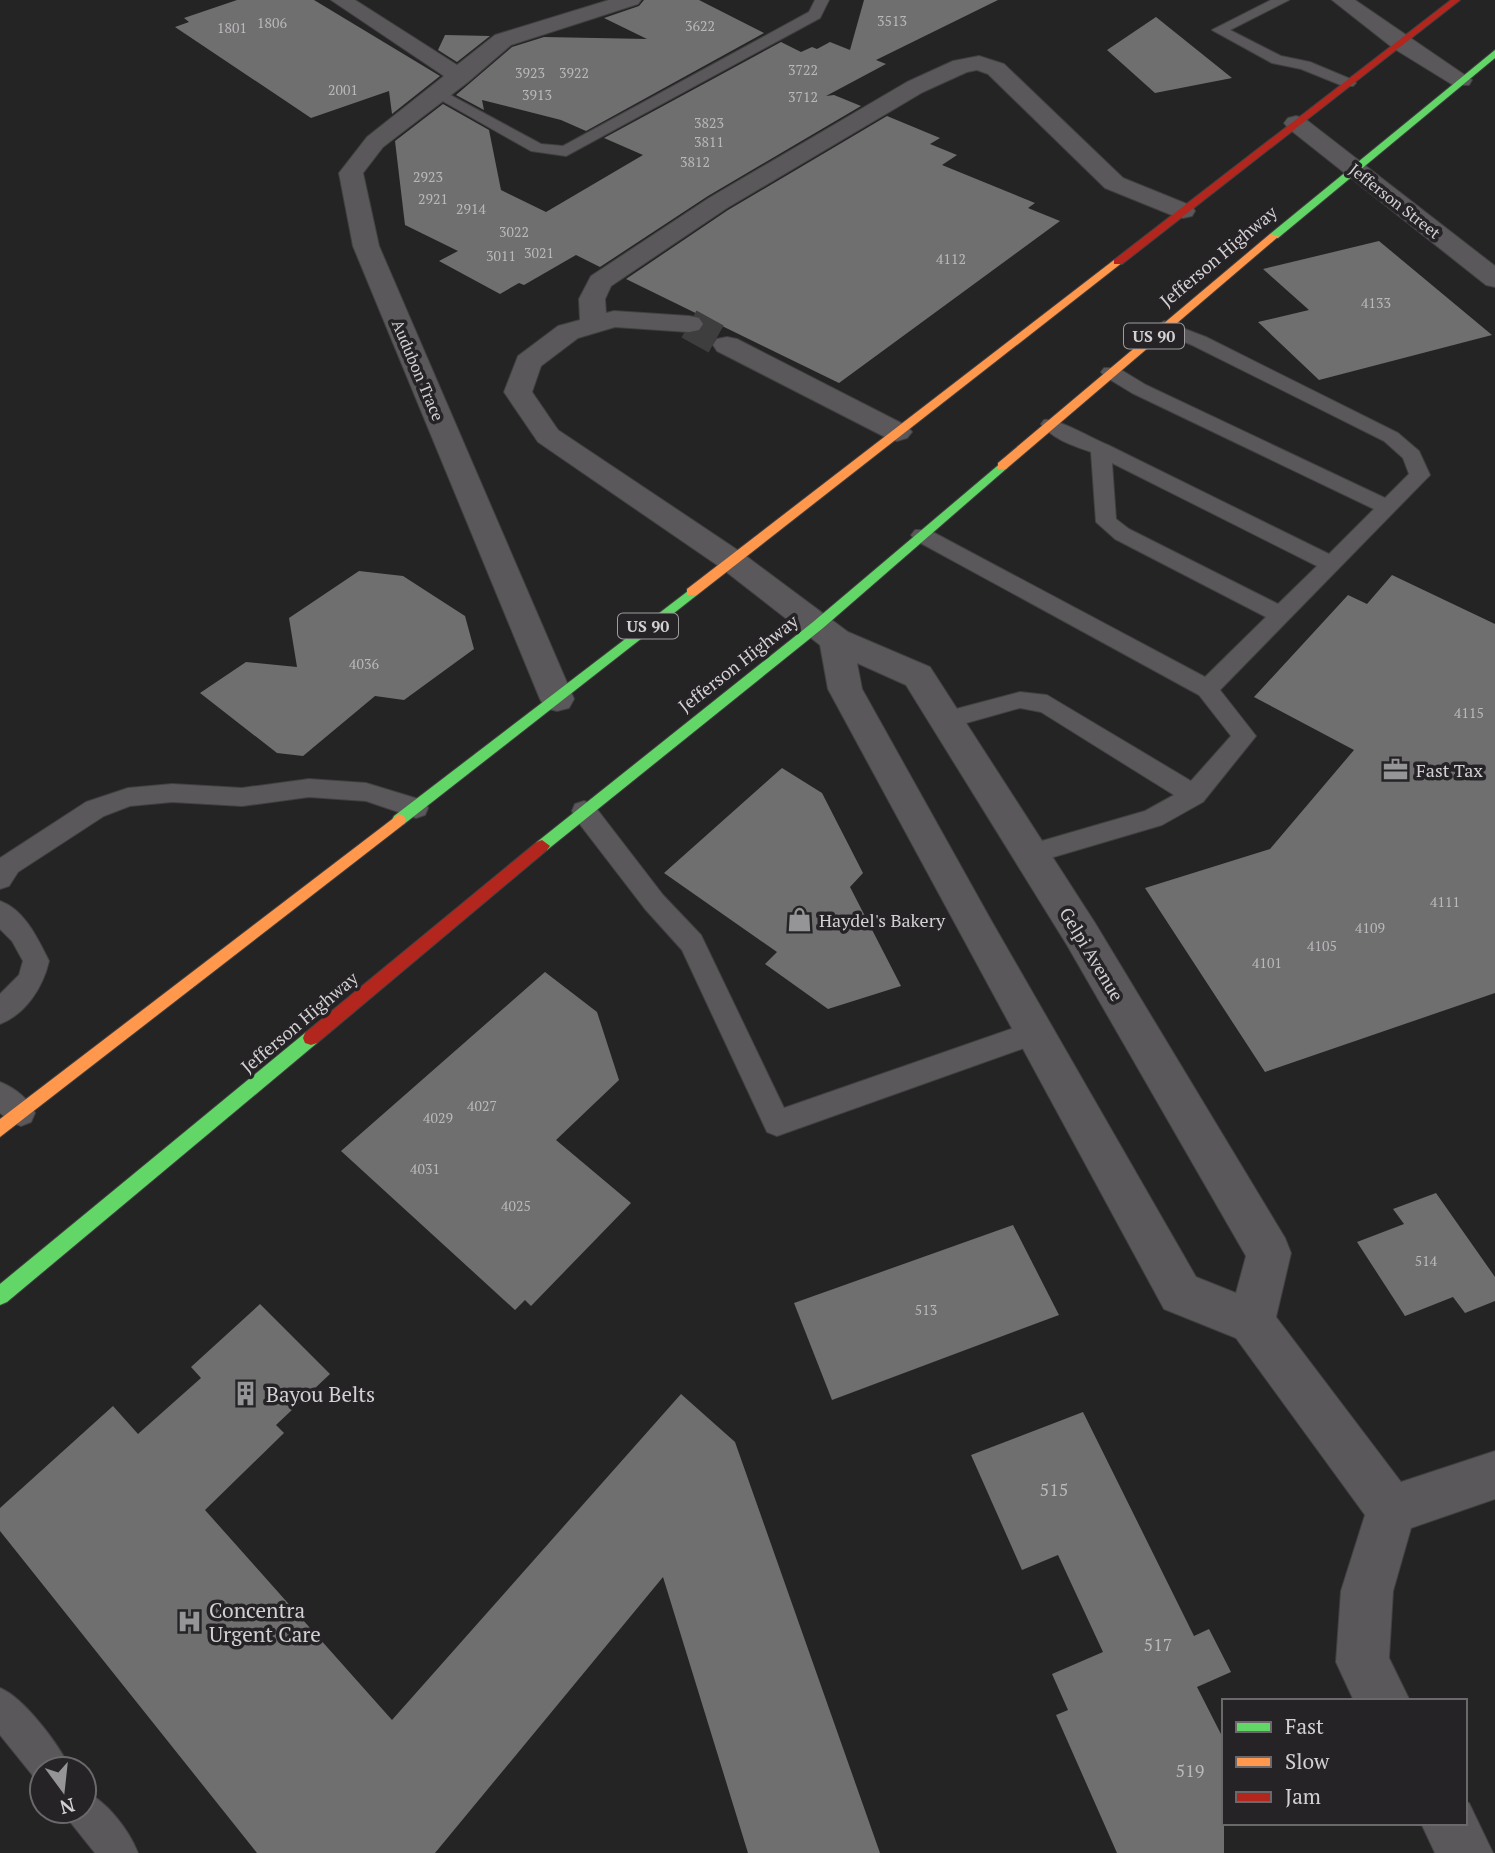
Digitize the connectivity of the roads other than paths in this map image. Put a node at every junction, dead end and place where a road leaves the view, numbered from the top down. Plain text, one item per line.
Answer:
1 (341, 0) edge
2 (631, 0) edge
3 (822, 0) edge
4 (1282, 0) edge
5 (1342, 0) edge
6 (1456, 0) edge
7 (1401, 43) junction
8 (1495, 53) edge
9 (460, 77) junction
10 (1461, 80) junction
11 (1348, 83) junction
12 (438, 94) junction
13 (1296, 123) junction
14 (1353, 168) junction
15 (1183, 211) junction
16 (1495, 279) edge
17 (689, 324) tunnel mouth
18 (594, 325) junction
19 (1164, 327) junction
20 (727, 345) tunnel mouth
21 (1111, 372) junction
22 (1051, 424) junction
23 (897, 432) junction
24 (1101, 449) junction
25 (1388, 507) junction
26 (922, 535) junction
27 (731, 561) junction
28 (1331, 564) junction
29 (1281, 615) junction
30 (827, 632) junction
31 (1207, 689) junction
32 (557, 699) junction
33 (945, 720) junction
34 (1194, 795) junction
35 (416, 808) junction
36 (583, 811) junction
37 (1030, 854) junction
38 (0, 879) edge
39 (0, 912) edge
40 (0, 1012) edge
41 (1034, 1033) junction
42 (7, 1112) edge
43 (0, 1296) edge
44 (1252, 1322) junction
45 (1495, 1475) edge
46 (1391, 1510) junction
47 (1382, 1699) edge
48 (0, 1706) edge
49 (40, 1755) edge
50 (96, 1825) edge
51 (1450, 1825) edge
52 (119, 1853) edge
53 (1465, 1853) edge

1 - 9 street
2 - 9 street, Audubon Trace
3 - 12 lane
4 - 11 lane
5 - 7 street
6 - 7 main road, US 90
7 - 10 street
7 - 11 main road, US 90
8 - 10 main road, Jefferson Highway / US 90
9 - 12 street, Audubon Trace
10 - 14 main road, Jefferson Highway / US 90
11 - 13 main road, US 90
12 - 32 street, Audubon Trace
13 - 14 street, Jefferson Street
13 - 15 main road, US 90
14 - 16 street, Jefferson Street
14 - 19 main road, Jefferson Highway / US 90
15 - 18 street
15 - 23 main road, US 90
17 - 18 street
18 - 27 street, Gelpi Avenue
19 - 21 main road, Jefferson Highway / US 90
19 - 25 lane
20 - 23 street
21 - 22 main road, Jefferson Highway / US 90
21 - 25 lane
22 - 24 lane
22 - 26 main road, Jefferson Highway / US 90
23 - 27 main road, US 90
24 - 28 lane
24 - 29 lane
25 - 28 lane
26 - 30 main road, Jefferson Highway / US 90
26 - 31 lane
27 - 30 street, Gelpi Avenue
27 - 32 main road, US 90
28 - 29 lane
29 - 31 lane
30 - 33 street, Gelpi Avenue
30 - 36 main road, Jefferson Highway / US 90
30 - 41 street
31 - 34 lane
32 - 35 main road, US 90
33 - 34 lane
33 - 37 street, Gelpi Avenue
34 - 37 lane
35 - 38 lane
35 - 42 main road, US 90
36 - 41 lane
36 - 43 main road, Jefferson Highway / US 90
37 - 44 street, Gelpi Avenue
39 - 40 lane
41 - 44 street
44 - 46 street
45 - 46 street
46 - 47 street
48 - 49 lane
50 - 52 lane
51 - 53 street

